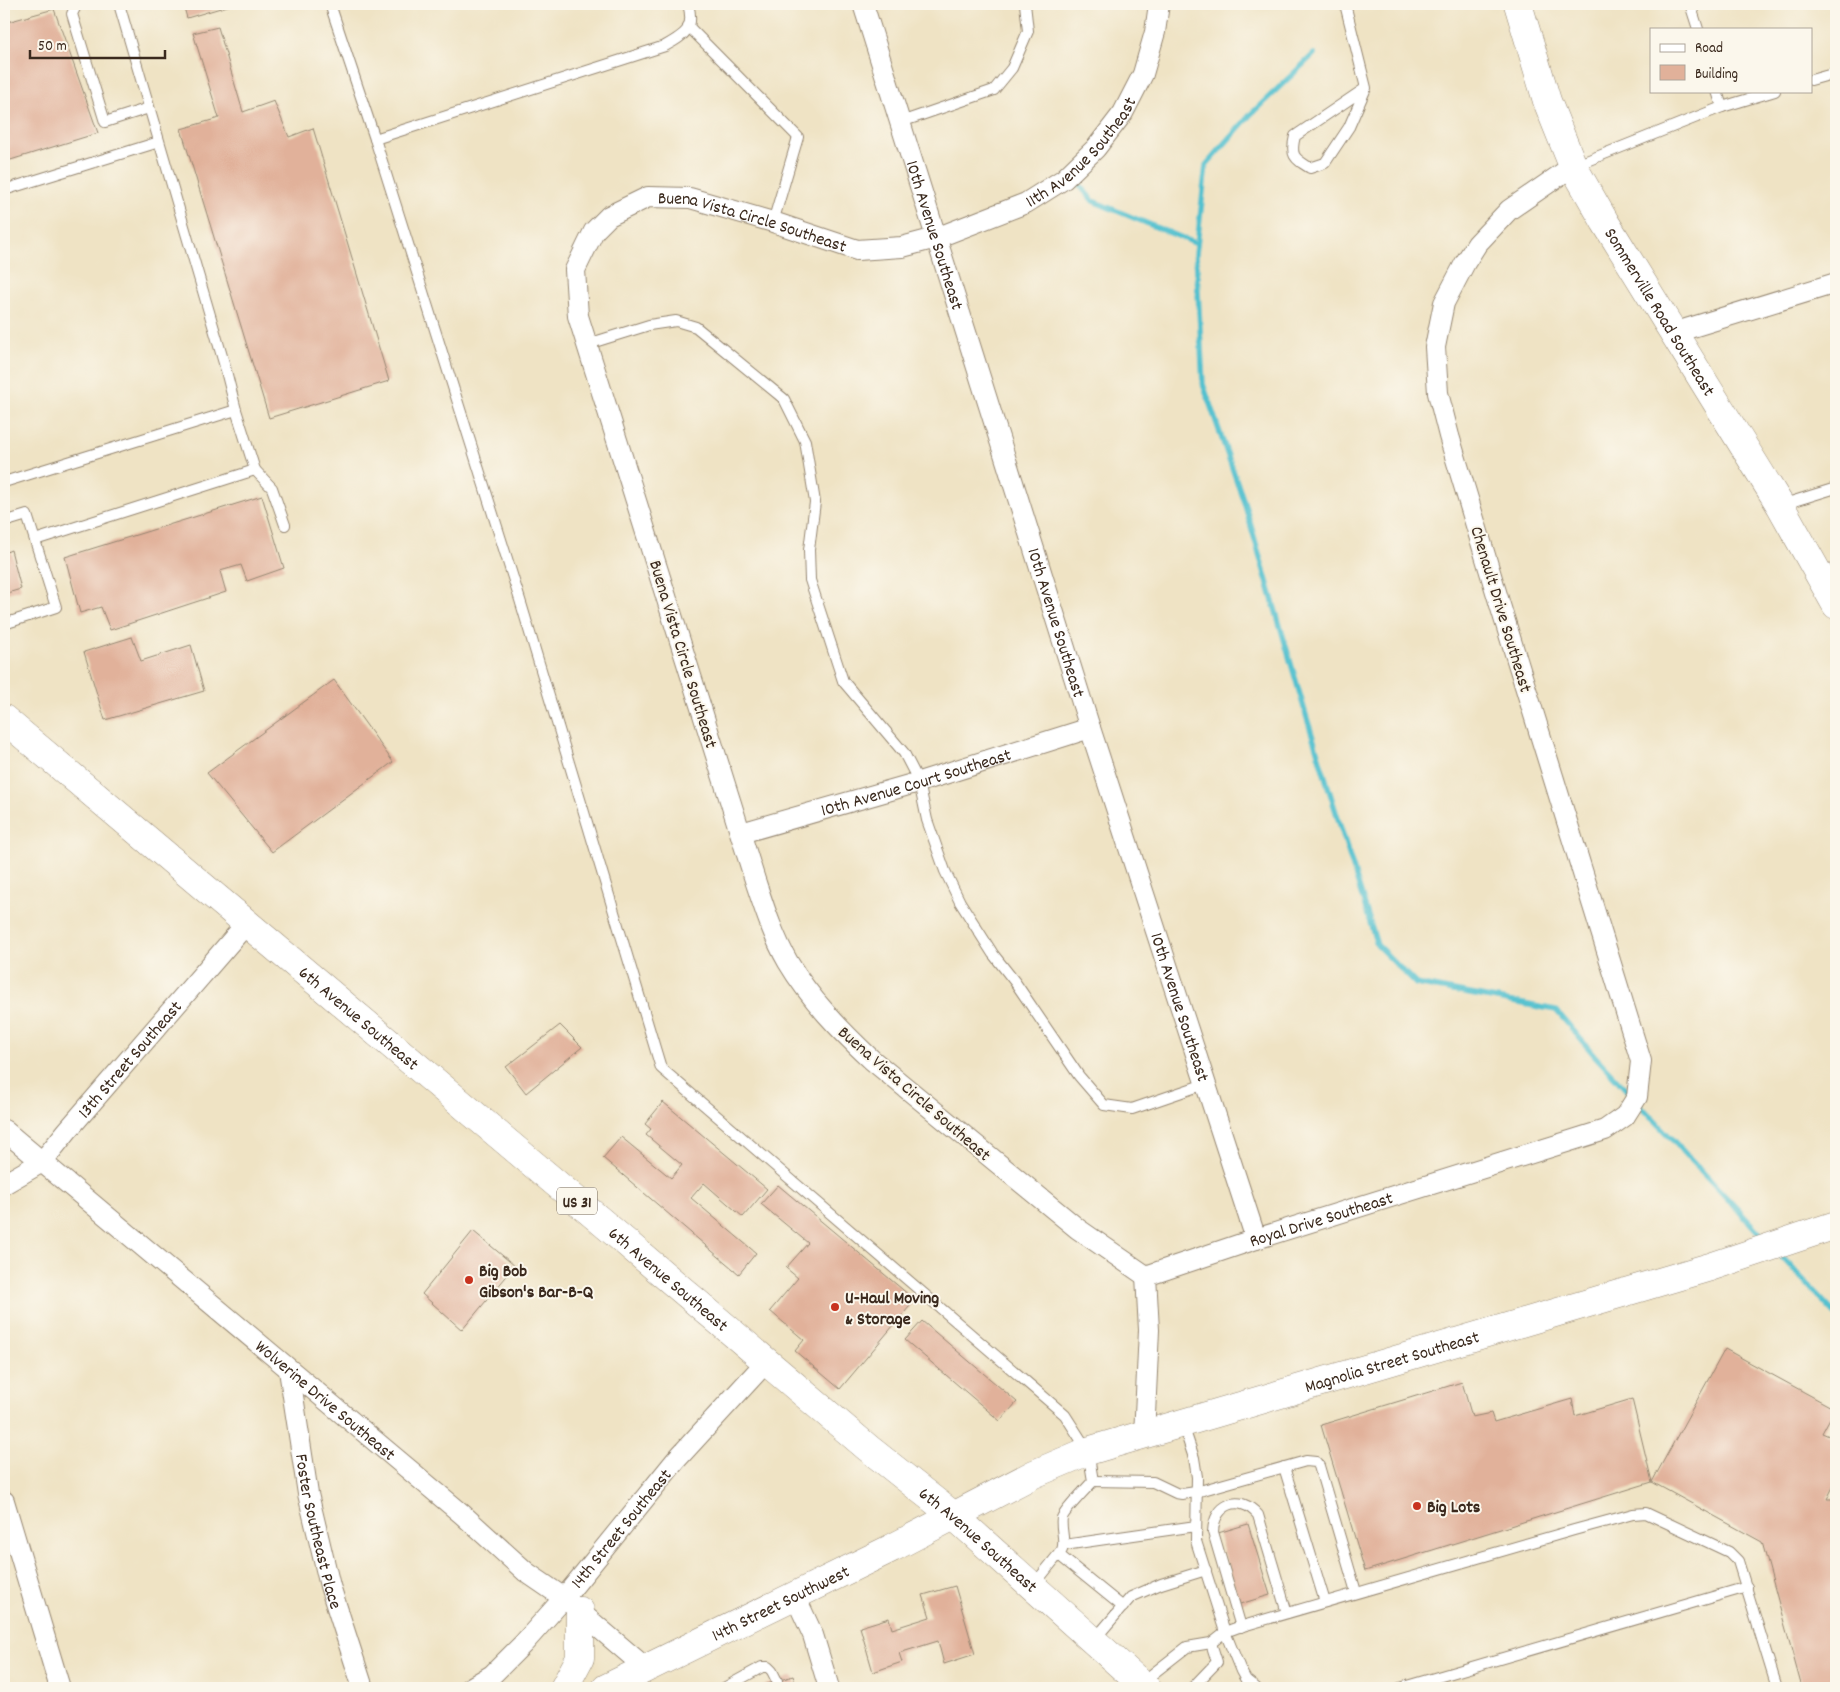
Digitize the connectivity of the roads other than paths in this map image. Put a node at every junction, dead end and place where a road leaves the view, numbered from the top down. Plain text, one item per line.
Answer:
1 (77, 4) edge
2 (119, 4) edge
3 (330, 4) edge
4 (688, 4) edge
5 (863, 4) edge
6 (1025, 4) edge
7 (1159, 4) edge
8 (1345, 4) edge
9 (1518, 4) edge
10 (1690, 4) edge
11 (688, 26) junction
12 (1698, 28) edge
13 (1836, 73) edge
14 (1812, 80) edge
15 (1366, 88) junction
16 (1717, 92) edge
17 (1772, 92) edge
18 (149, 108) junction
19 (1722, 108) junction
20 (901, 122) junction
21 (375, 139) junction
22 (159, 142) junction
23 (1574, 166) junction
24 (4, 190) edge
25 (773, 222) junction
26 (936, 238) junction
27 (1836, 283) edge
28 (1673, 333) junction
29 (588, 344) junction
30 (236, 410) junction
31 (255, 470) junction
32 (4, 482) edge
33 (1836, 488) edge
34 (1780, 505) junction
35 (4, 522) edge
36 (285, 525) dead end
37 (35, 540) junction
38 (1836, 605) edge
39 (4, 624) edge
40 (4, 719) edge
41 (1090, 728) junction
42 (919, 782) junction
43 (741, 833) junction
44 (246, 924) junction
45 (1205, 1084) junction
46 (1637, 1097) joint
47 (4, 1130) edge
48 (42, 1162) junction
49 (4, 1184) edge
50 (1836, 1225) edge
51 (1256, 1239) junction
52 (1146, 1276) junction
53 (766, 1362) junction
54 (289, 1370) junction
55 (1183, 1424) junction
56 (1144, 1436) junction
57 (1088, 1451) junction
58 (1284, 1467) junction
59 (1093, 1481) junction
60 (1196, 1492) junction
61 (4, 1501) edge
62 (954, 1516) junction
63 (1196, 1526) junction
64 (1064, 1545) junction
65 (1059, 1556) junction
66 (1206, 1570) junction
67 (1033, 1587) junction
68 (1747, 1587) junction
69 (1356, 1592) junction
70 (795, 1596) junction
71 (1325, 1602) junction
72 (572, 1604) junction
73 (1123, 1607) junction
74 (1287, 1613) junction
75 (1241, 1626) junction
76 (1225, 1632) junction
77 (1093, 1641) junction
78 (1211, 1643) junction
79 (647, 1670) junction
80 (777, 1681) dead end
81 (728, 1687) edge
82 (1141, 1687) edge
83 (60, 1688) edge
84 (363, 1688) edge
85 (470, 1688) edge
86 (564, 1688) edge
87 (606, 1688) edge
88 (830, 1688) edge
89 (1192, 1688) edge
90 (1256, 1688) edge
91 (1400, 1688) edge
92 (1777, 1688) edge

1 - 18 lane
2 - 18 lane
3 - 21 lane
4 - 11 lane
5 - 20 street, 10th Avenue Southeast
6 - 20 lane
7 - 26 street, 11th Avenue Southeast
8 - 15 lane
9 - 23 main road, Sommerville Road Southeast
10 - 12 lane
11 - 21 lane
11 - 25 lane
13 - 14 lane
15 - 15 lane
16 - 19 lane
17 - 19 lane
18 - 22 lane
19 - 23 lane
20 - 26 street, 10th Avenue Southeast
21 - 57 lane
22 - 24 lane
22 - 30 lane
23 - 28 main road, Sommerville Road Southeast
23 - 46 street, Chenault Drive Southeast
25 - 26 street, Buena Vista Circle Southeast
25 - 29 street, Buena Vista Circle Southeast
26 - 41 street, 10th Avenue Southeast
27 - 28 street
28 - 34 main road, Sommerville Road Southeast
29 - 42 lane
29 - 43 street, Buena Vista Circle Southeast
30 - 31 lane
30 - 32 lane
31 - 36 lane
31 - 37 lane
33 - 34 lane
34 - 38 main road, Sommerville Road Southeast
35 - 37 lane
37 - 39 lane
40 - 44 main road, 6th Avenue Southeast / US 31
41 - 42 street, 10th Avenue Court Southeast
41 - 45 street, 10th Avenue Southeast
42 - 43 street, 10th Avenue Court Southeast
42 - 45 lane
43 - 52 street, Buena Vista Circle Southeast
44 - 48 street, 13th Street Southeast
44 - 53 main road, 6th Avenue Southeast / US 31
45 - 51 street, 10th Avenue Southeast
46 - 51 street, Royal Drive Southeast
47 - 48 street, Wolverine Drive Southeast
48 - 49 street, 13th Street Southeast
48 - 54 street, Wolverine Drive Southeast
50 - 55 main road, Magnolia Street Southeast
51 - 52 street, Royal Drive Southeast
52 - 56 street
53 - 62 main road, 6th Avenue Southeast / US 31
53 - 72 street, 14th Street Southeast
54 - 72 street, Wolverine Drive Southeast
54 - 84 street, Foster Southeast Place
55 - 56 main road, Magnolia Street Southeast
55 - 60 lane
56 - 57 main road, Magnolia Street Southeast
57 - 59 lane
57 - 62 main road, Magnolia Street Southeast
58 - 60 lane
58 - 69 lane
58 - 71 lane
59 - 60 lane
59 - 64 lane
60 - 63 lane
61 - 83 street
62 - 67 main road, 6th Avenue Southeast / US 31
62 - 70 main road, 14th Street Southwest
63 - 64 lane
63 - 66 lane
64 - 65 lane
65 - 67 lane
65 - 73 lane
66 - 73 lane
66 - 76 lane
67 - 77 main road, 6th Avenue Southeast / US 31
68 - 69 lane
68 - 91 lane
68 - 92 lane
69 - 71 lane
70 - 79 main road, 14th Street Southwest
70 - 88 street
71 - 74 lane
72 - 79 street, Wolverine Drive Southeast
72 - 85 street, 14th Street Southeast
72 - 86 main road
73 - 77 lane
74 - 75 lane
74 - 75 lane
75 - 76 lane
76 - 78 lane
76 - 90 lane
77 - 82 main road, 6th Avenue Southeast / US 31
78 - 82 lane
78 - 89 lane
79 - 87 main road, 14th Street Southwest
80 - 81 lane

